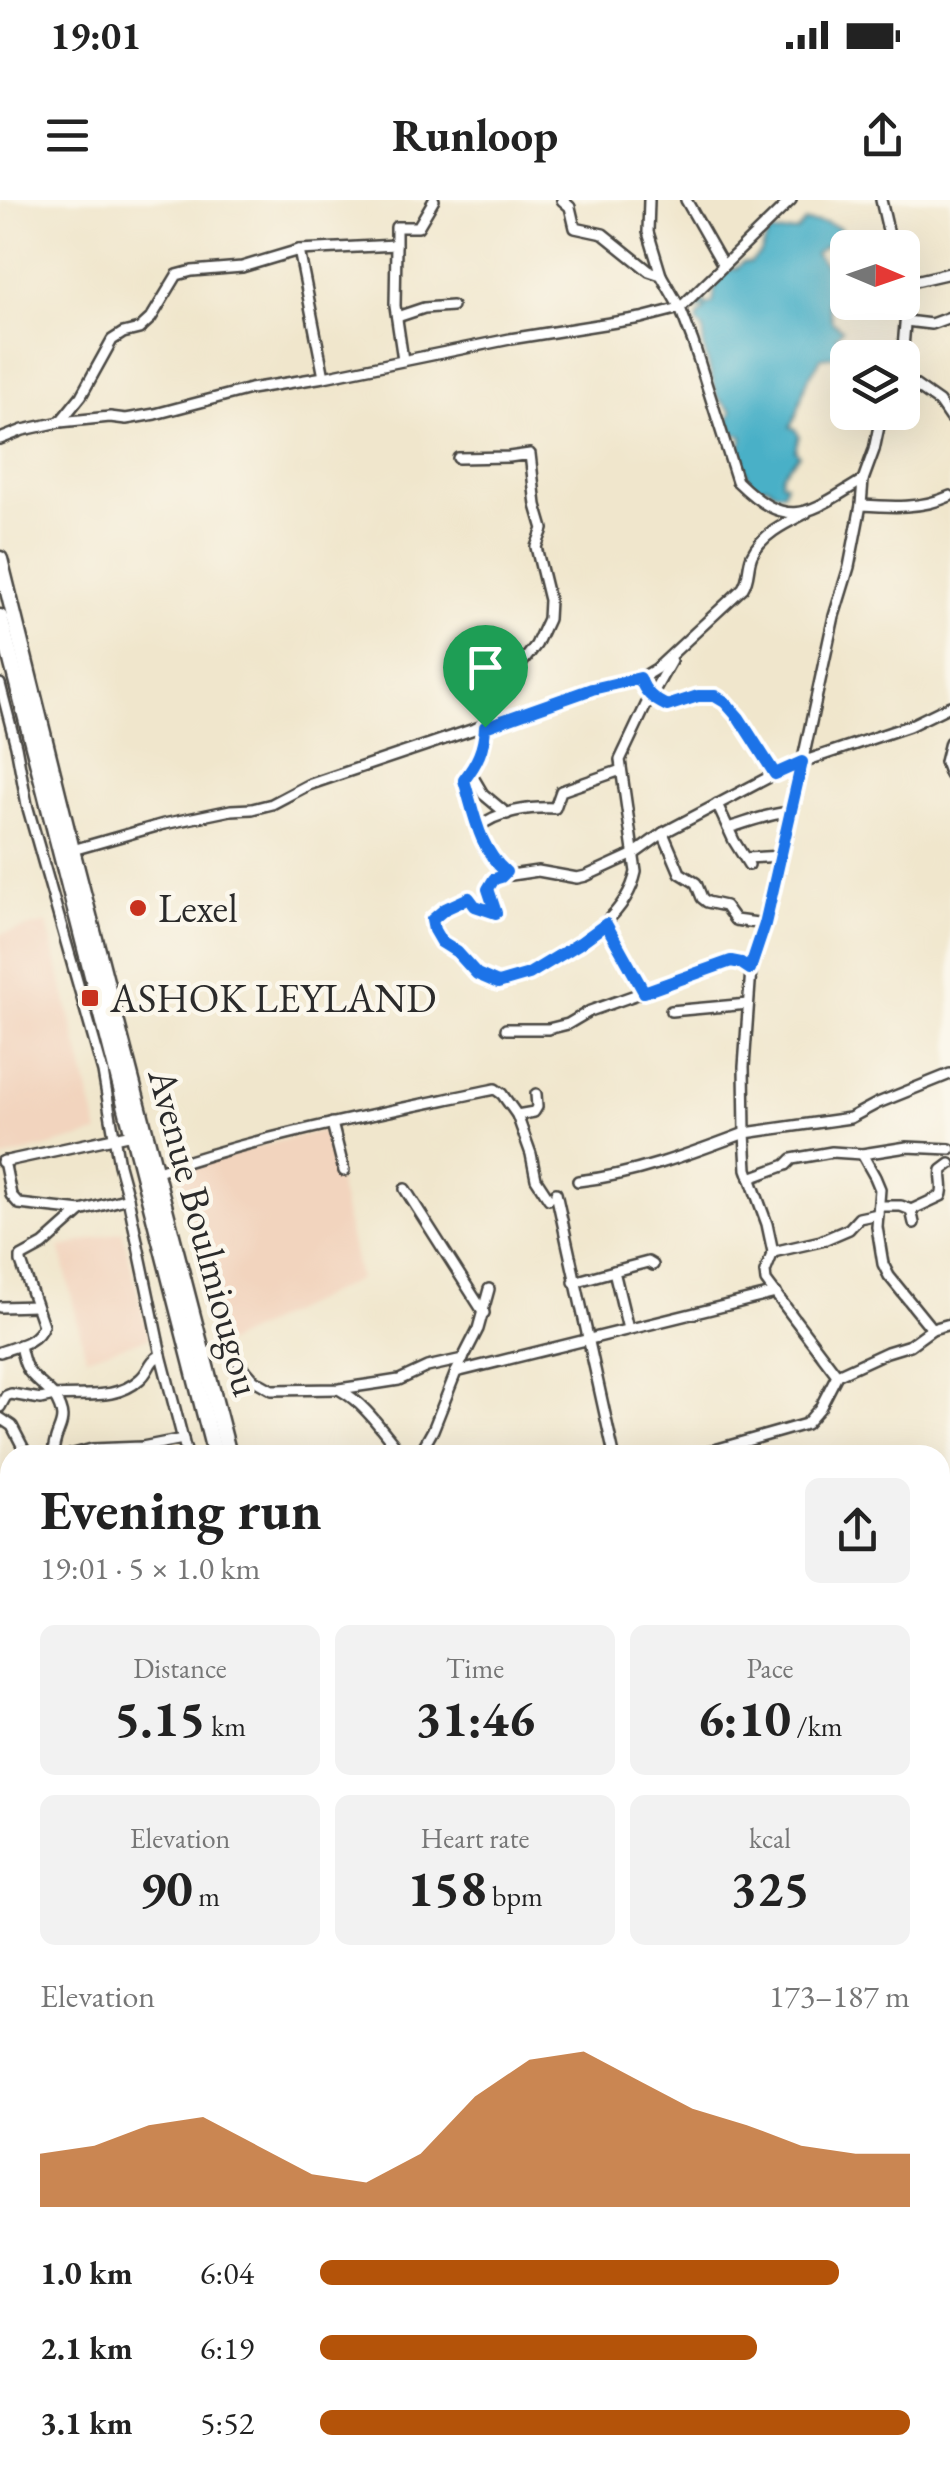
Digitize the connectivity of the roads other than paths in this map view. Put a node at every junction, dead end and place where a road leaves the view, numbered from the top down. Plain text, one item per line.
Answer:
1 (434, 200) edge
2 (562, 200) edge
3 (649, 200) edge
4 (686, 200) edge
5 (792, 200) edge
6 (881, 200) edge
7 (888, 230) edge
8 (396, 245) junction
9 (299, 250) junction
10 (723, 266) junction
11 (950, 273) edge
12 (661, 274) junction
13 (920, 280) edge
14 (452, 306) dead end
15 (680, 308) junction
16 (950, 317) edge
17 (397, 318) junction
18 (906, 321) joint
19 (904, 340) edge
20 (403, 360) junction
21 (324, 377) junction
22 (920, 389) edge
23 (950, 418) edge
24 (60, 422) junction
25 (878, 430) edge
26 (0, 439) edge
27 (458, 458) dead end
28 (863, 480) junction
29 (950, 496) edge
30 (861, 505) junction
31 (806, 513) junction
32 (0, 559) edge
33 (0, 616) edge
34 (674, 654) junction
35 (640, 678) junction
36 (0, 684) edge
37 (652, 698) junction
38 (950, 706) edge
39 (485, 727) junction
40 (950, 742) edge
41 (802, 762) junction
42 (620, 770) junction
43 (470, 772) junction
44 (775, 774) junction
45 (950, 775) edge
46 (717, 804) junction
47 (792, 812) junction
48 (506, 814) junction
49 (479, 827) junction
50 (728, 828) junction
51 (664, 833) junction
52 (67, 852) junction
53 (634, 854) junction
54 (782, 856) junction
55 (506, 872) junction
56 (606, 924) junction
57 (765, 924) junction
58 (750, 969) junction
59 (644, 992) junction
60 (748, 1004) junction
61 (671, 1011) dead end
62 (506, 1029) dead end
63 (950, 1074) edge
64 (536, 1094) dead end
65 (517, 1115) junction
66 (332, 1123) junction
67 (745, 1133) junction
68 (132, 1134) junction
69 (114, 1137) junction
70 (950, 1149) edge
71 (862, 1154) junction
72 (2, 1162) edge
73 (950, 1164) edge
74 (344, 1170) dead end
75 (155, 1172) junction
76 (750, 1178) junction
77 (578, 1180) dead end
78 (406, 1189) dead end
79 (128, 1198) junction
80 (879, 1210) junction
81 (911, 1210) junction
82 (81, 1211) junction
83 (914, 1223) dead end
84 (772, 1252) junction
85 (653, 1264) dead end
86 (614, 1271) junction
87 (574, 1282) junction
88 (489, 1288) dead end
89 (776, 1293) junction
90 (36, 1306) junction
91 (0, 1308) edge
92 (484, 1313) junction
93 (950, 1324) edge
94 (932, 1329) junction
95 (628, 1330) junction
96 (588, 1339) junction
97 (20, 1345) junction
98 (0, 1352) edge
99 (161, 1356) junction
100 (204, 1356) junction
101 (463, 1360) junction
102 (456, 1372) junction
103 (837, 1375) junction
104 (339, 1390) junction
105 (54, 1396) junction
106 (0, 1406) edge
107 (0, 1418) edge
108 (183, 1439) junction
109 (22, 1445) edge
110 (55, 1445) edge
111 (148, 1445) edge
112 (184, 1445) edge
113 (212, 1445) edge
114 (227, 1445) edge
115 (395, 1445) edge
116 (425, 1445) edge
117 (612, 1445) edge
118 (744, 1445) edge

1 - 8 street
2 - 12 street
3 - 12 street
4 - 10 street
5 - 10 street
6 - 7 street
8 - 9 street
8 - 17 street
9 - 21 street
9 - 24 street
10 - 15 street
11 - 13 street
12 - 15 street
14 - 17 street
15 - 20 street
15 - 31 street
16 - 18 street
17 - 20 street
18 - 19 street
20 - 21 street
21 - 24 street
22 - 23 street
24 - 26 street
25 - 28 street
27 - 39 street
28 - 30 street
28 - 31 street
29 - 30 street
30 - 41 street
31 - 34 street
32 - 52 highway, Avenue Boulmiougou
33 - 52 highway, Avenue Boulmiougou
34 - 35 street
34 - 37 street
35 - 37 street
35 - 39 street
36 - 69 street
37 - 42 street
37 - 44 street
38 - 41 street
39 - 43 street
39 - 52 street
40 - 45 street
41 - 44 street
41 - 47 street
42 - 48 street
42 - 53 street
43 - 48 street
43 - 49 street
44 - 46 street
46 - 50 street
46 - 51 street
47 - 50 street
47 - 54 street
48 - 49 street
49 - 55 street
50 - 54 street
51 - 53 street
51 - 57 street
52 - 68 highway, Avenue Boulmiougou
52 - 75 highway, Avenue Boulmiougou
53 - 55 street
53 - 56 street
54 - 57 street
55 - 56 street
56 - 59 street
57 - 58 street
58 - 59 street
58 - 60 street
59 - 62 street
60 - 61 street
60 - 67 street
63 - 67 street
64 - 65 street
65 - 66 street
65 - 87 street
66 - 74 street
66 - 75 street
67 - 76 street
67 - 77 street
68 - 69 street
68 - 113 highway, Avenue Boulmiougou
69 - 72 street
69 - 79 street
70 - 71 street
71 - 76 street
71 - 80 street
72 - 82 street
73 - 81 street
75 - 100 highway, Avenue Boulmiougou
76 - 84 street
78 - 92 street
79 - 82 street
79 - 99 street
80 - 81 street
80 - 84 street
80 - 94 street
81 - 83 street
82 - 90 street
84 - 89 street
85 - 86 street
86 - 87 street
86 - 95 street
87 - 96 street
88 - 92 street
89 - 95 street
89 - 103 street
90 - 91 street
90 - 97 street
92 - 101 street
93 - 94 street
94 - 103 street
95 - 96 street
96 - 102 street
96 - 117 street
97 - 98 street
97 - 105 street
99 - 105 street
99 - 108 street
100 - 104 street
100 - 114 highway, Avenue Boulmiougou
101 - 102 street
101 - 104 street
102 - 116 street
103 - 118 street
104 - 115 street
105 - 106 street
105 - 110 street
107 - 109 street
108 - 111 street
108 - 112 street

